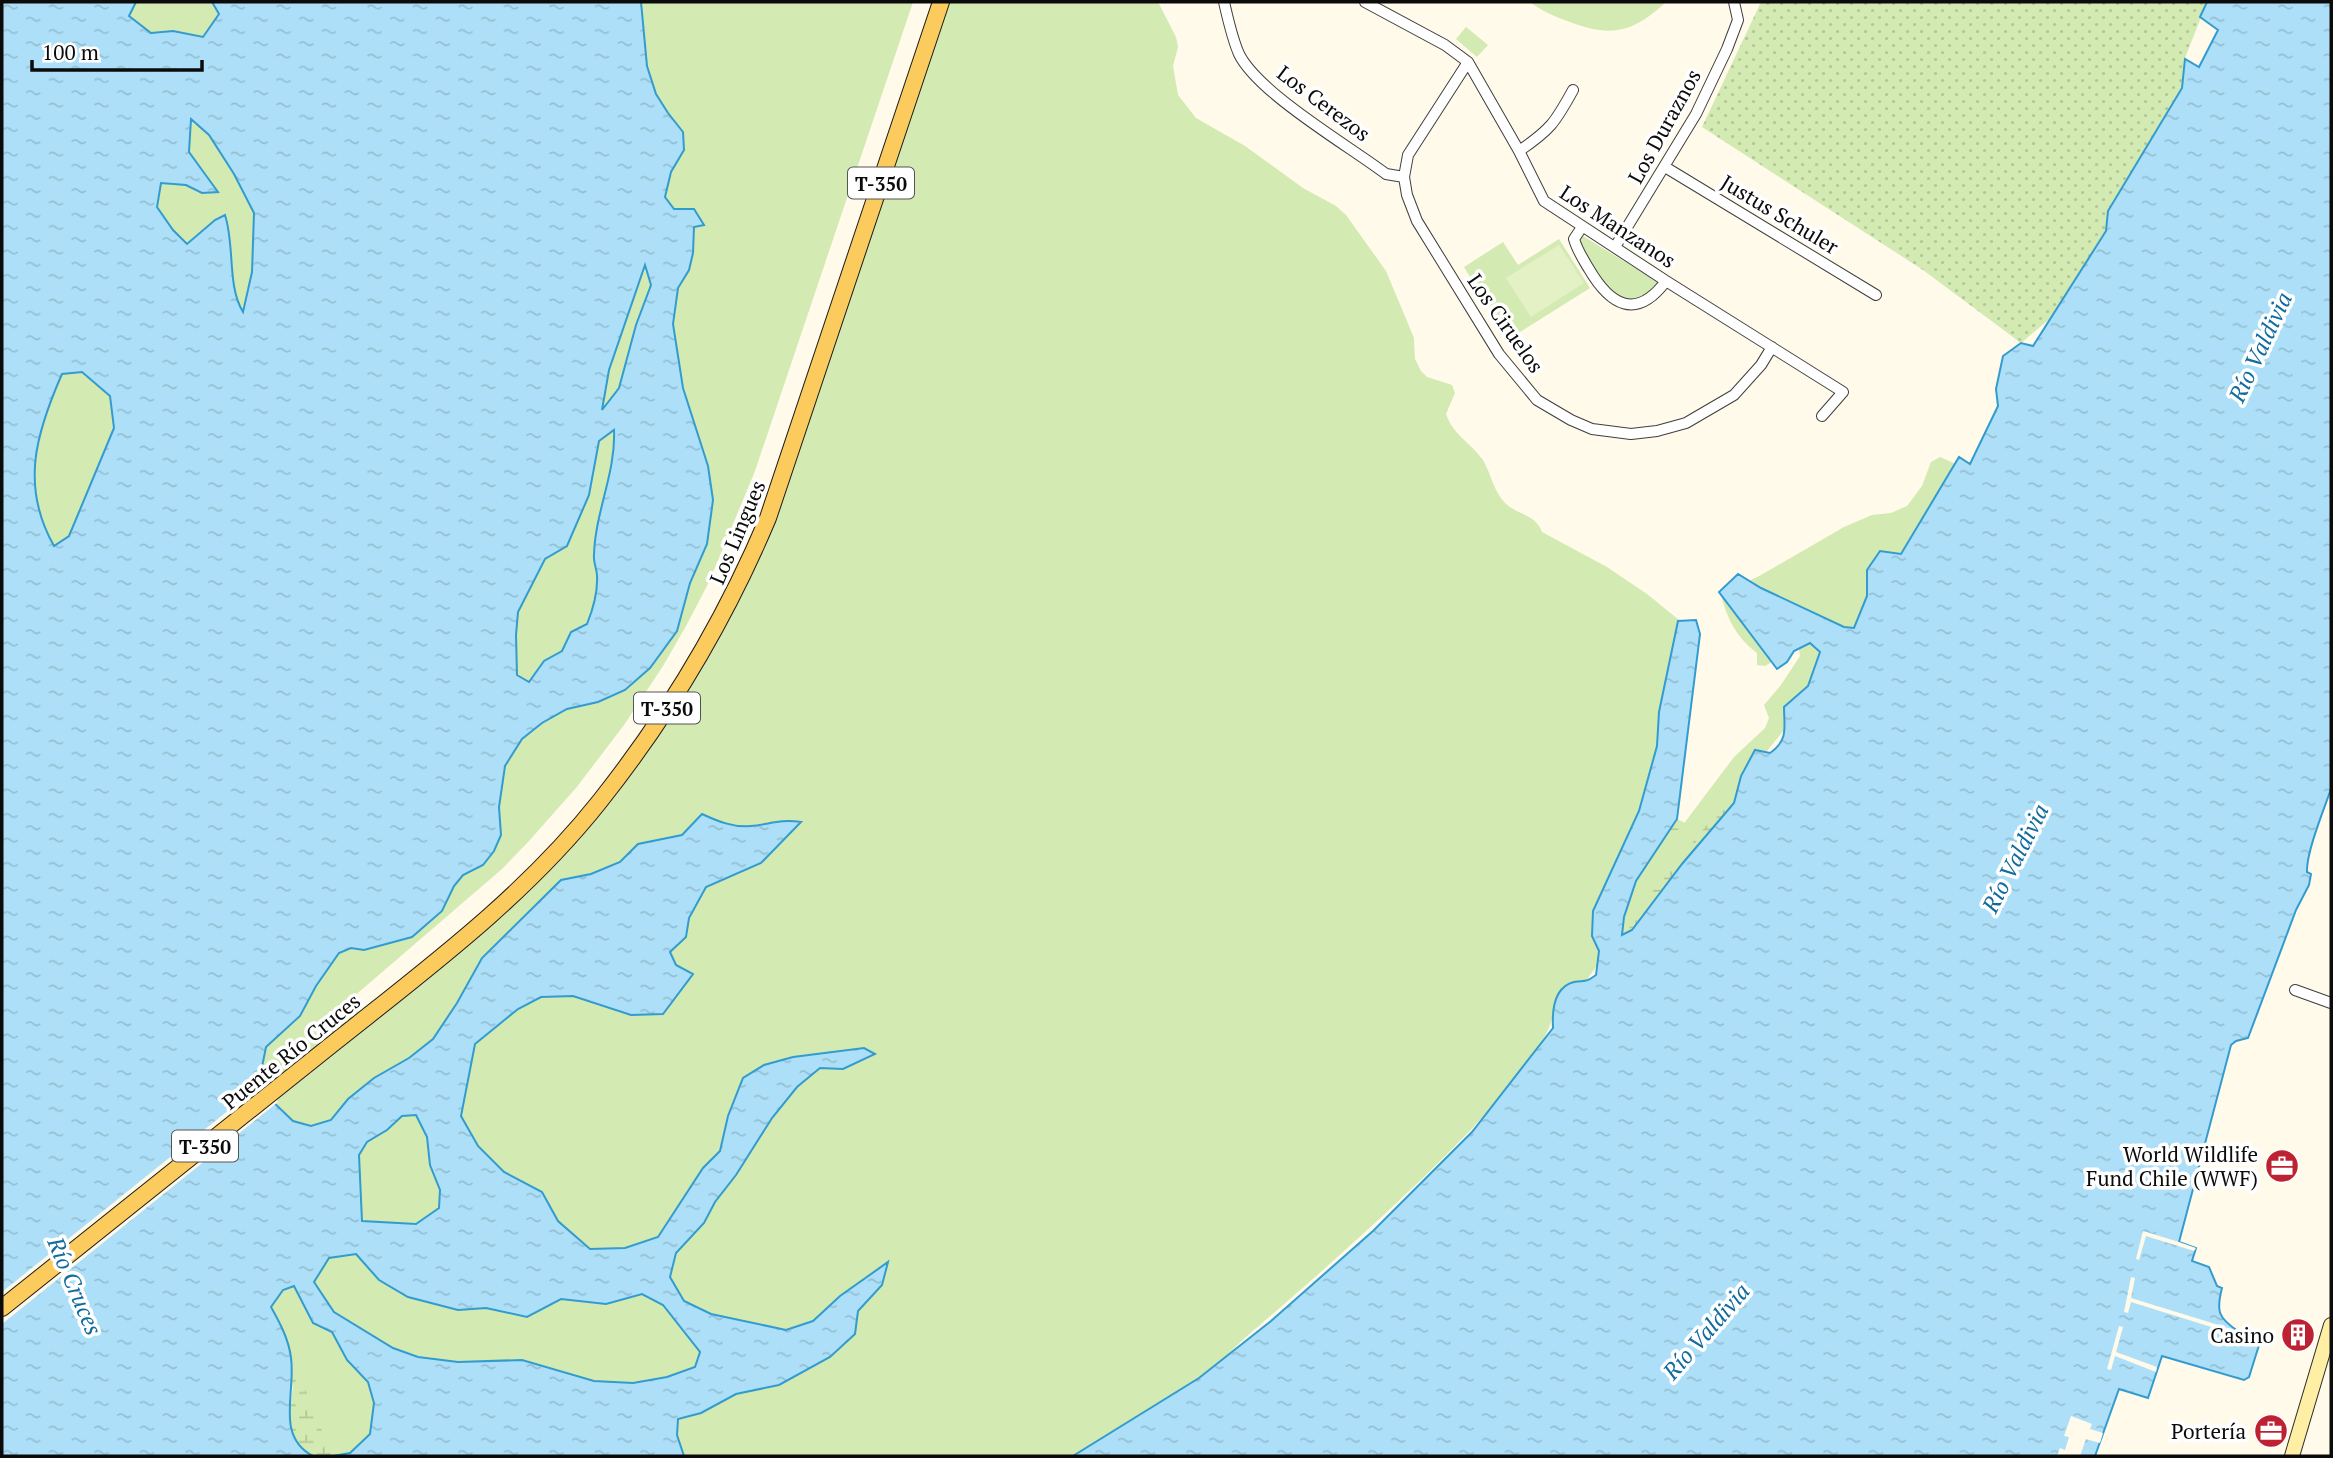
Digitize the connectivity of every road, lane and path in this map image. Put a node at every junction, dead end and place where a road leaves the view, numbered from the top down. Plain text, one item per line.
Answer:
1 (941, 2) edge
2 (1224, 2) edge
3 (1366, 2) edge
4 (1734, 2) edge
5 (1468, 62) junction
6 (1573, 90) dead end
7 (1519, 151) junction
8 (1665, 167) junction
9 (1404, 177) junction
10 (1582, 227) junction
11 (1615, 247) junction
12 (1665, 281) junction
13 (1876, 295) dead end
14 (1772, 347) junction
15 (1822, 416) dead end
16 (409, 983) joint
17 (2295, 990) dead end
18 (2331, 1003) edge
19 (2, 1308) edge
20 (2331, 1325) edge
21 (2292, 1456) edge

1 - 16 main road, Los Lingues / T-350
2 - 9 street, Los Cerezos
3 - 5 street, Los Manzanos
4 - 8 street, Los Duraznos
5 - 7 street, Los Manzanos
5 - 9 street
6 - 7 street
7 - 10 street, Los Manzanos
8 - 11 street, Los Duraznos
8 - 13 street, Justus Schuler
9 - 14 street, Los Ciruelos
10 - 11 street, Los Manzanos
10 - 12 street
11 - 12 street, Los Manzanos
12 - 14 street, Los Manzanos
14 - 15 street, Los Manzanos
16 - 19 main road, Puente Río Cruces / T-350
17 - 18 street
20 - 21 main road

